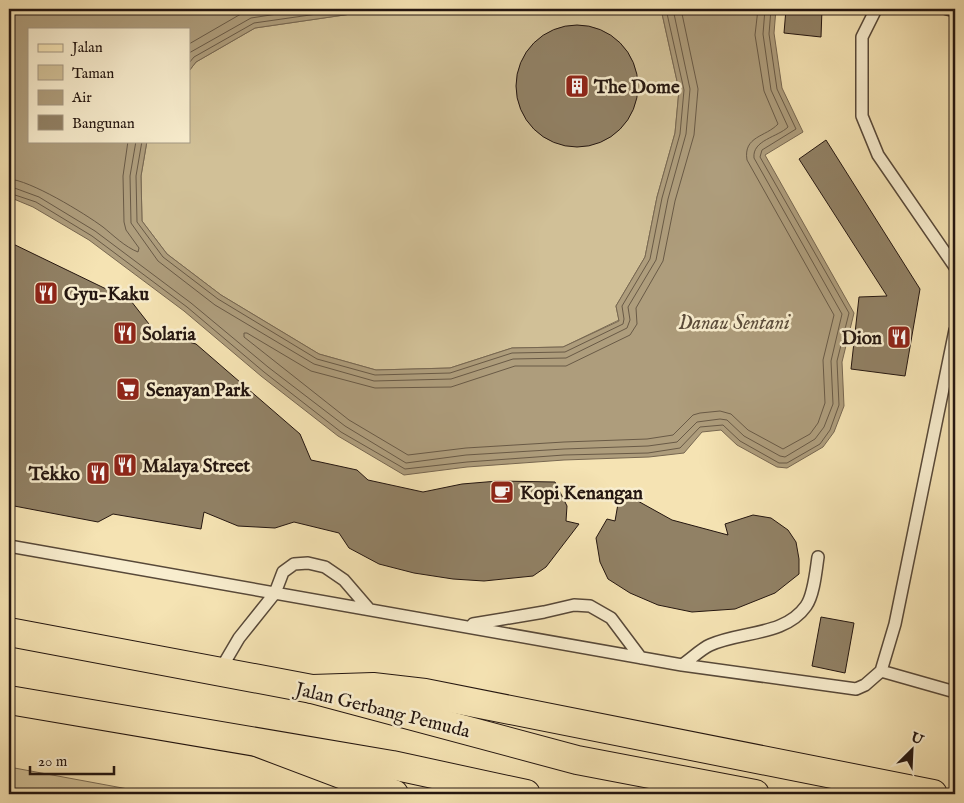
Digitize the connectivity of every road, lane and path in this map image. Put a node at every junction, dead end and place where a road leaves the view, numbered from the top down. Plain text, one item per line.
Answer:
1 (876, 9) edge
2 (947, 9) edge
3 (955, 11) edge
4 (955, 268) edge
5 (955, 330) edge
6 (9, 546) edge
7 (818, 557) dead end
8 (275, 593) junction
9 (369, 609) junction
10 (463, 626) junction
11 (9, 632) edge
12 (641, 658) junction
13 (682, 666) junction
14 (882, 670) junction
15 (219, 672) junction
16 (312, 689) junction
17 (955, 692) edge
18 (9, 700) edge
19 (259, 743) junction
20 (394, 794) edge
21 (526, 794) edge
22 (755, 794) edge
23 (933, 794) edge

1 - 4 lane
2 - 3 lane
5 - 14 lane
6 - 8 lane
7 - 13 lane
8 - 9 lane
8 - 9 lane
8 - 15 lane
9 - 10 lane
10 - 12 lane
10 - 12 lane
11 - 15 main road, Jalan Gerbang Pemuda
12 - 13 lane
13 - 14 lane
14 - 17 lane
15 - 16 main road, Jalan Gerbang Pemuda
16 - 22 main road, Jalan Gerbang Pemuda
16 - 23 main road
18 - 19 main road
19 - 20 main road
19 - 21 main road

